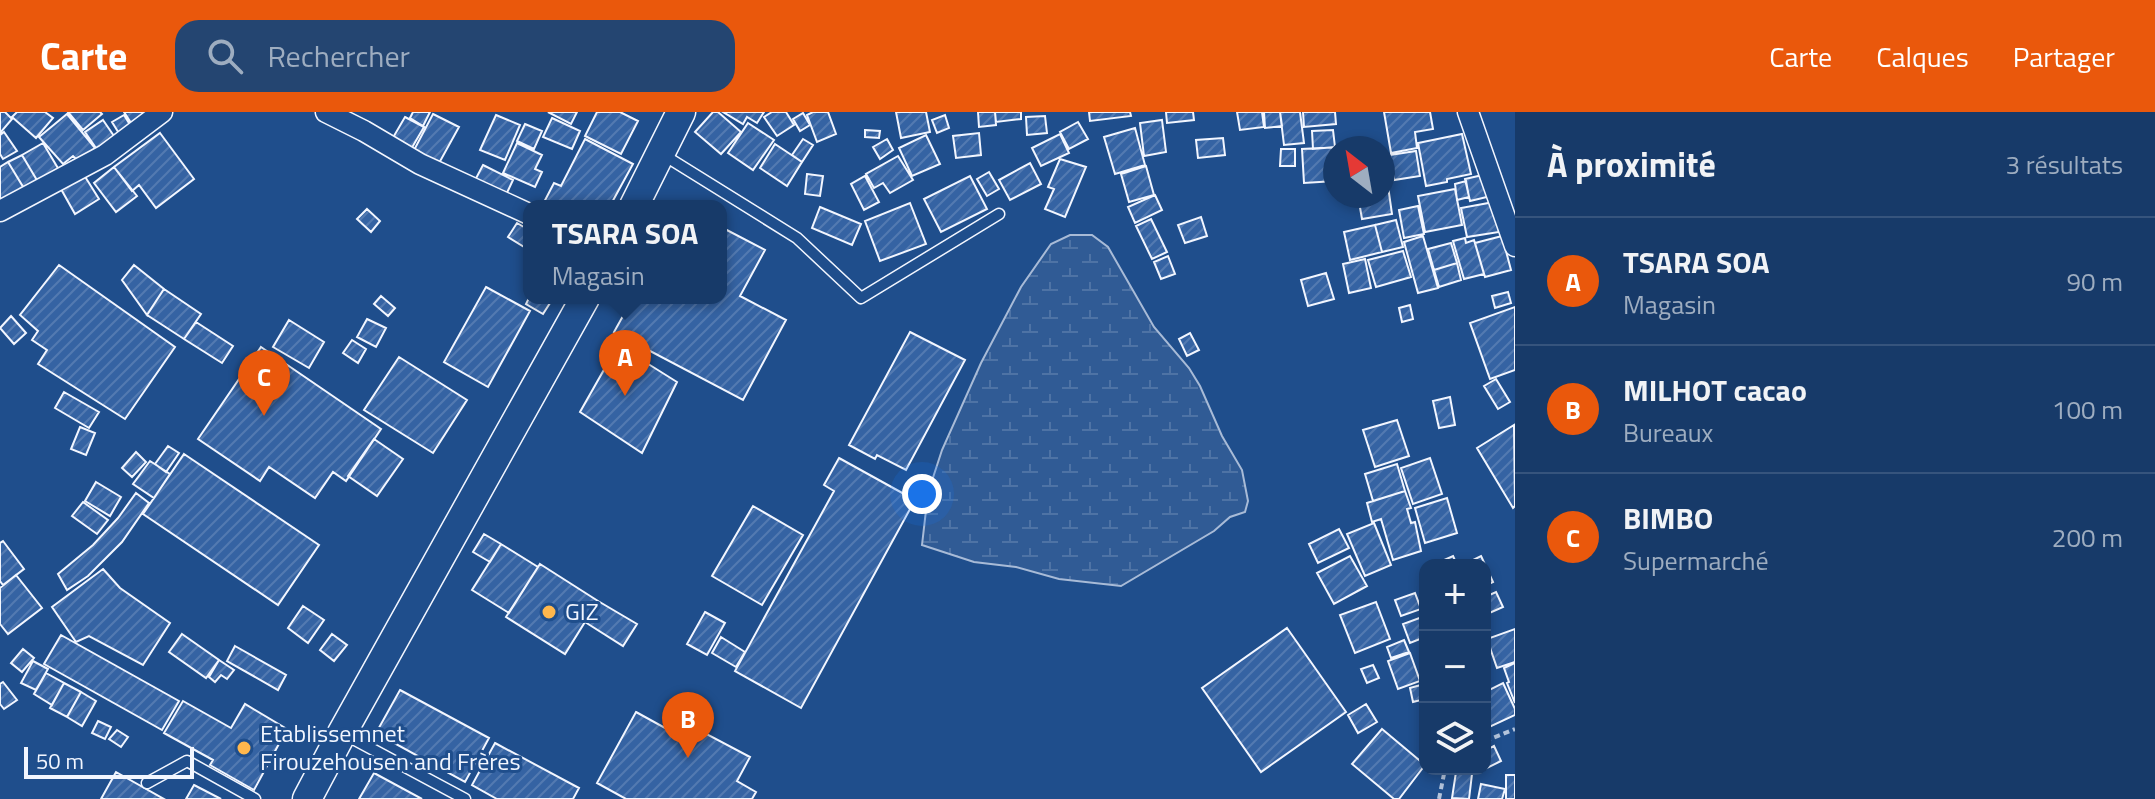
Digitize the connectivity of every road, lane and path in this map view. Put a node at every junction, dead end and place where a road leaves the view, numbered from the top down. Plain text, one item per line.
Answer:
1 (162, 112) edge
2 (326, 112) edge
3 (681, 112) edge
4 (1468, 112) edge
5 (661, 153) junction
6 (637, 200) edge
7 (0, 211) edge
8 (523, 211) edge
9 (999, 214) dead end
10 (1515, 246) edge
11 (582, 304) edge
12 (1515, 729) edge
13 (342, 733) junction
14 (1491, 739) edge
15 (1444, 775) edge
16 (147, 783) dead end
17 (255, 799) edge
18 (307, 799) edge
19 (465, 799) edge
20 (1439, 799) edge

1 - 7 street
2 - 8 street
3 - 5 main road
4 - 10 street
5 - 6 main road
5 - 9 lane
11 - 13 main road
12 - 14 path
13 - 18 main road
13 - 19 lane
15 - 20 path
16 - 17 lane

